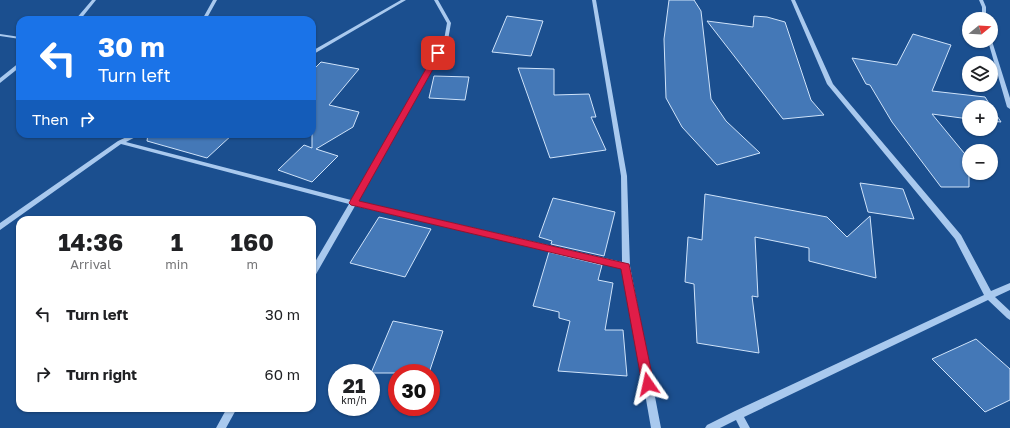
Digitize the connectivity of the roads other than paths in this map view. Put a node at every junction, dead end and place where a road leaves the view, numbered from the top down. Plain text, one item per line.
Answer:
1 (94, 0) edge
2 (215, 0) edge
3 (404, 0) edge
4 (436, 0) edge
5 (594, 0) edge
6 (793, 0) edge
7 (981, 0) edge
8 (984, 12) edge
9 (80, 16) edge
10 (206, 16) edge
11 (0, 35) edge
12 (16, 37) edge
13 (992, 48) edge
14 (316, 51) edge
15 (16, 67) edge
16 (0, 80) edge
17 (1010, 107) edge
18 (123, 138) edge
19 (129, 138) edge
20 (120, 142) junction
21 (354, 203) junction
22 (0, 227) edge
23 (626, 266) junction
24 (316, 267) edge
25 (1010, 286) edge
26 (989, 296) junction
27 (1010, 316) edge
28 (230, 412) edge
29 (738, 414) junction
30 (221, 428) edge
31 (656, 428) edge
32 (710, 428) edge
33 (745, 428) edge

1 - 9 street
2 - 10 street
3 - 14 street
4 - 21 street
5 - 23 street
6 - 26 street
7 - 8 street
11 - 12 street
13 - 17 street
15 - 16 street
18 - 20 street
19 - 20 street
20 - 21 street
20 - 22 street
21 - 23 street
21 - 24 street
23 - 31 street
25 - 26 street
26 - 27 street
26 - 29 street
28 - 30 street
29 - 32 street
29 - 33 street

